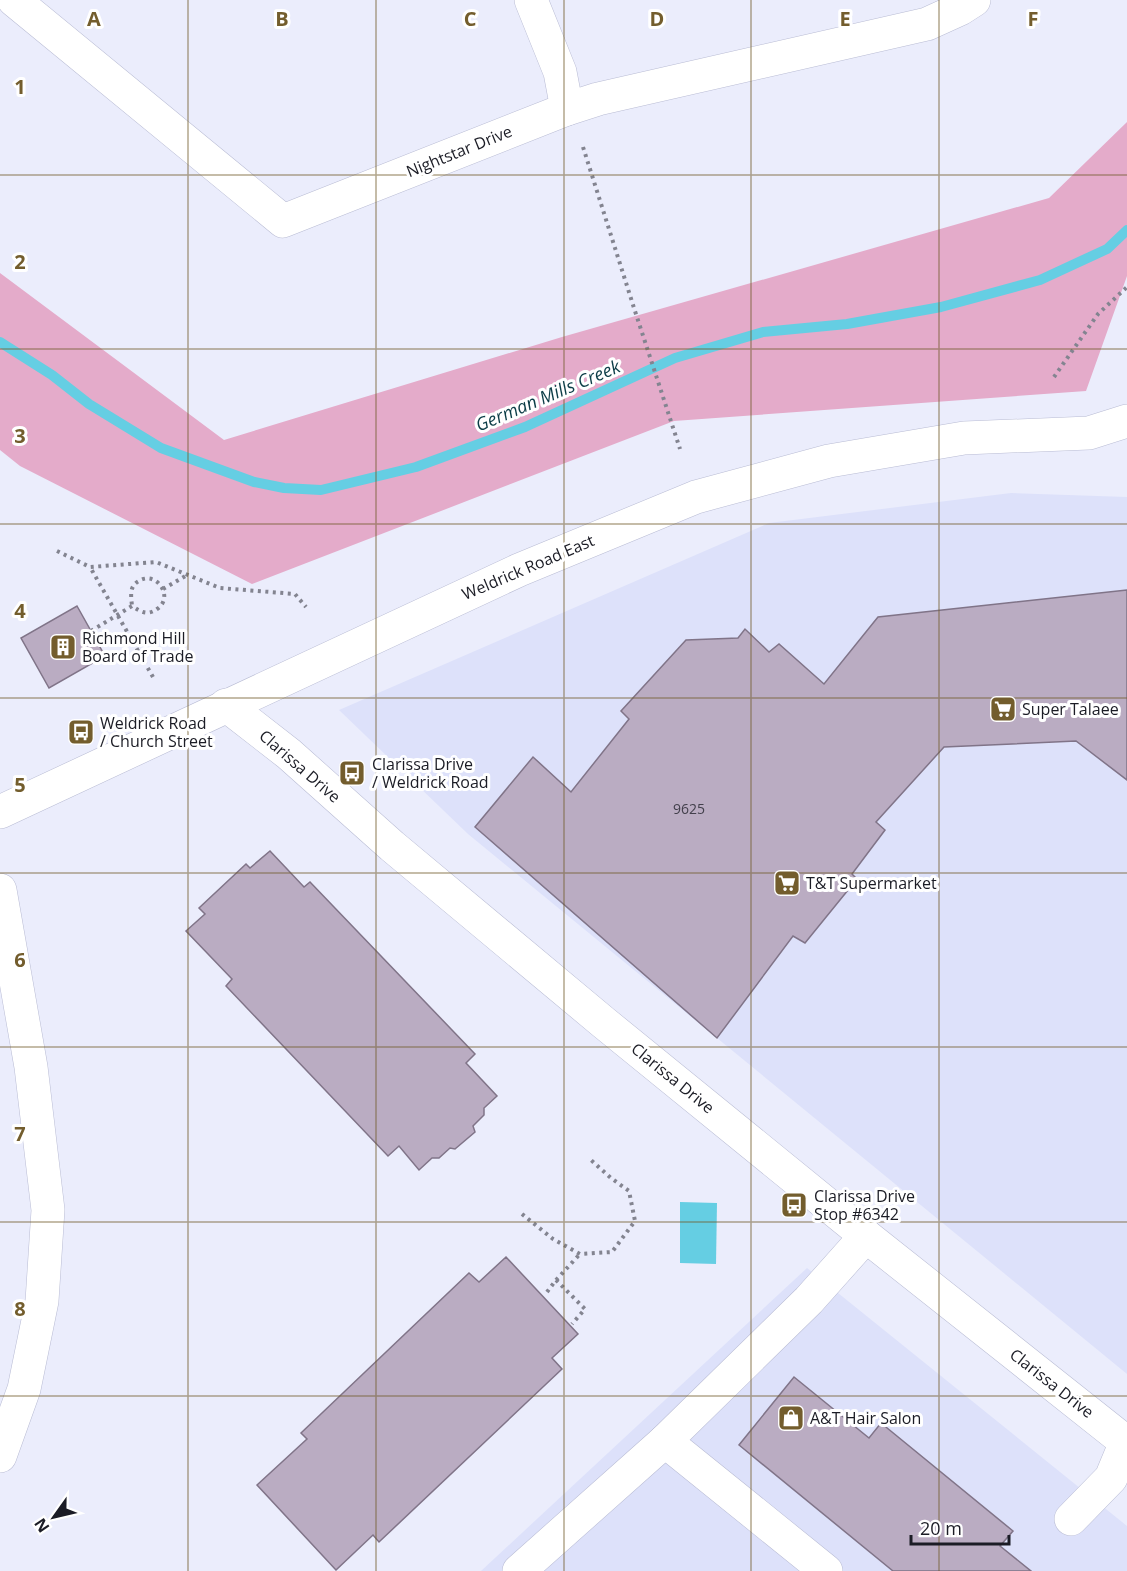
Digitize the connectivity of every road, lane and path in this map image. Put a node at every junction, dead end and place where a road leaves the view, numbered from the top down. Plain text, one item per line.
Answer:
1 (14, 0) edge
2 (531, 0) edge
3 (974, 0) edge
4 (567, 109) junction
5 (583, 147) dead end
6 (1127, 287) edge
7 (1054, 377) dead end
8 (1127, 421) edge
9 (1089, 433) junction
10 (1127, 444) edge
11 (680, 449) dead end
12 (57, 552) dead end
13 (90, 567) junction
14 (187, 574) junction
15 (163, 589) junction
16 (132, 606) junction
17 (306, 607) dead end
18 (118, 615) junction
19 (91, 631) dead end
20 (153, 677) dead end
21 (226, 705) junction
22 (0, 812) edge
23 (0, 890) edge
24 (591, 1160) dead end
25 (522, 1214) dead end
26 (866, 1236) junction
27 (580, 1254) junction
28 (556, 1280) junction
29 (547, 1292) dead end
30 (572, 1324) dead end
31 (665, 1441) junction
32 (1127, 1443) edge
33 (0, 1456) edge
34 (1071, 1519) dead end
35 (519, 1571) edge
36 (826, 1571) edge

1 - 4 street, Nightstar Drive
2 - 4 street
3 - 4 street, Nightstar Drive
5 - 11 path
6 - 7 path
8 - 9 street, Weldrick Road East
9 - 10 street, Weldrick Road East
9 - 21 street, Weldrick Road East
12 - 13 path
13 - 14 path
13 - 18 path
14 - 15 path
14 - 17 path
15 - 16 path
15 - 16 path
16 - 18 path
18 - 19 path
18 - 20 path
21 - 22 street, Weldrick Road East
21 - 26 street, Clarissa Drive
23 - 33 street
24 - 27 path
25 - 27 path
26 - 31 street
26 - 32 street, Clarissa Drive
27 - 28 path
28 - 29 path
28 - 30 path
31 - 35 street
31 - 36 street
32 - 34 street

